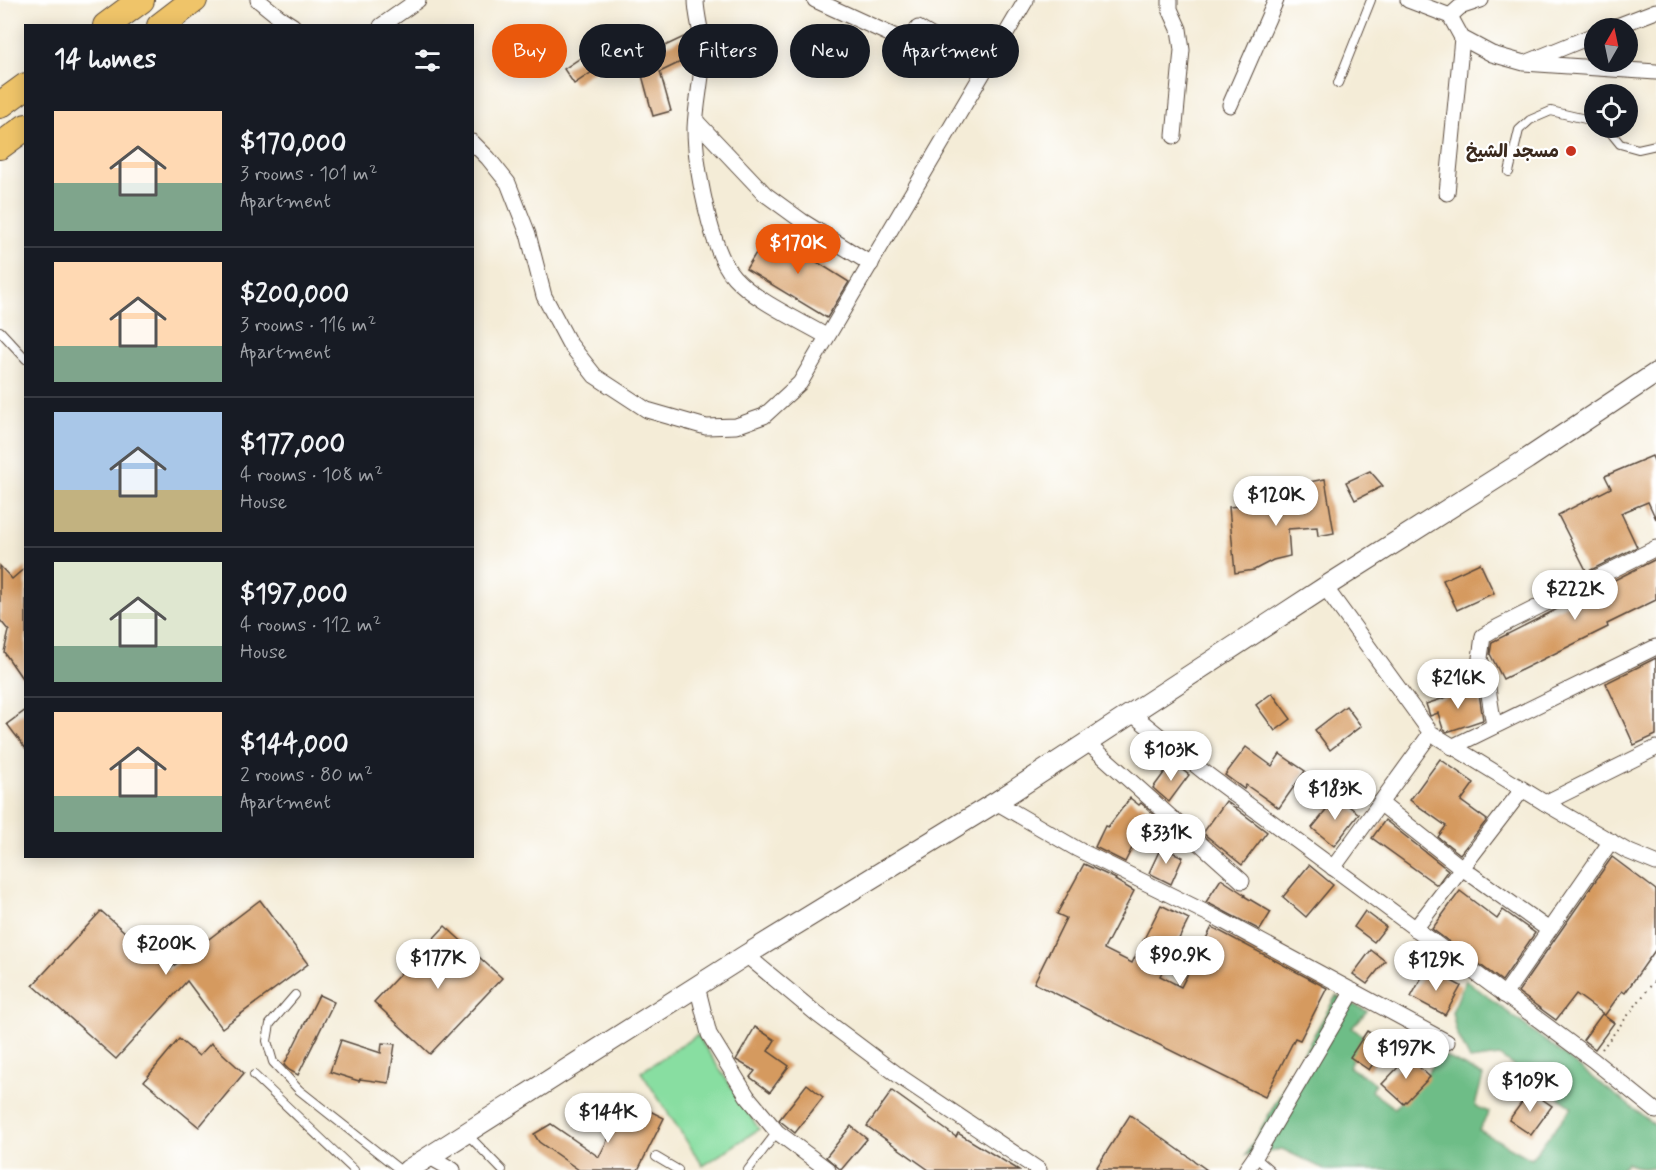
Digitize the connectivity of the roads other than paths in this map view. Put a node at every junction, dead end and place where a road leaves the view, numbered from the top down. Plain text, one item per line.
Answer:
1 (194, 0) edge
2 (258, 0) edge
3 (418, 0) edge
4 (696, 0) edge
5 (815, 0) edge
6 (1026, 0) edge
7 (1170, 0) edge
8 (1276, 0) edge
9 (1371, 0) edge
10 (1408, 0) edge
11 (1480, 0) edge
12 (1652, 0) edge
13 (137, 2) edge
14 (1456, 8) edge
15 (1656, 11) edge
16 (1638, 18) edge
17 (109, 24) edge
18 (163, 24) edge
19 (290, 24) edge
20 (384, 24) edge
21 (1012, 24) edge
22 (882, 31) edge
23 (1462, 38) junction
24 (1584, 39) edge
25 (1524, 63) junction
26 (1656, 72) edge
27 (980, 78) edge
28 (1338, 83) dead end
29 (24, 87) edge
30 (0, 105) edge
31 (1230, 105) dead end
32 (1584, 119) edge
33 (696, 121) junction
34 (24, 128) edge
35 (1174, 136) dead end
36 (1615, 138) edge
37 (474, 144) edge
38 (1656, 144) edge
39 (0, 146) edge
40 (1509, 171) dead end
41 (1447, 193) dead end
42 (871, 264) junction
43 (0, 331) edge
44 (826, 336) junction
45 (24, 357) edge
46 (1656, 373) edge
47 (1656, 548) edge
48 (1325, 587) junction
49 (1656, 647) edge
50 (1131, 713) junction
51 (1494, 726) junction
52 (1431, 733) junction
53 (1087, 742) junction
54 (1452, 747) junction
55 (1656, 748) edge
56 (1522, 790) junction
57 (996, 802) junction
58 (1380, 803) junction
59 (1545, 803) junction
60 (1611, 841) junction
61 (1654, 862) edge
62 (1333, 868) junction
63 (1462, 868) junction
64 (1242, 881) dead end
65 (1415, 929) junction
66 (1549, 930) junction
67 (746, 956) junction
68 (697, 986) junction
69 (1353, 991) junction
70 (295, 995) dead end
71 (1504, 995) junction
72 (1447, 1042) dead end
73 (254, 1075) dead end
74 (1656, 1111) edge
75 (777, 1132) junction
76 (465, 1133) junction
77 (656, 1156) dead end
78 (430, 1157) junction
79 (1255, 1157) junction
80 (354, 1170) edge
81 (400, 1170) edge
82 (408, 1170) edge
83 (453, 1170) edge
84 (502, 1170) edge
85 (678, 1170) edge
86 (748, 1170) edge
87 (828, 1170) edge
88 (1039, 1170) edge
89 (1246, 1170) edge
90 (1270, 1170) edge

1 - 18 highway
2 - 19 street
3 - 20 street
4 - 33 street
5 - 22 street
6 - 21 street
7 - 35 street
8 - 31 street
9 - 28 lane
10 - 14 street
11 - 14 street
12 - 15 street
13 - 17 highway
14 - 23 street
15 - 16 street
23 - 25 street
23 - 41 street
24 - 25 street
25 - 26 street
27 - 42 street
29 - 30 highway
32 - 40 lane
33 - 42 street
33 - 44 street
34 - 39 highway
36 - 38 lane
37 - 44 street
42 - 44 street
43 - 45 lane
46 - 48 street
47 - 51 street
48 - 50 street
48 - 52 street
49 - 51 street
50 - 53 street
50 - 62 street
51 - 54 street
52 - 54 street
52 - 58 street
53 - 57 street
53 - 64 street
54 - 56 street
55 - 59 street
56 - 59 street
56 - 63 street
57 - 67 street
57 - 69 street
58 - 62 street
58 - 63 street
59 - 60 street
60 - 61 street
60 - 66 street
62 - 65 street
63 - 65 street
63 - 66 street
65 - 71 street
66 - 71 street
67 - 68 street
67 - 88 street
68 - 75 street
68 - 76 street
69 - 72 street
69 - 79 street
70 - 81 lane
71 - 74 street
73 - 80 lane
75 - 86 lane
75 - 87 street
76 - 78 street
76 - 84 lane
77 - 85 lane
78 - 82 street
78 - 83 street
79 - 89 street
79 - 90 lane

